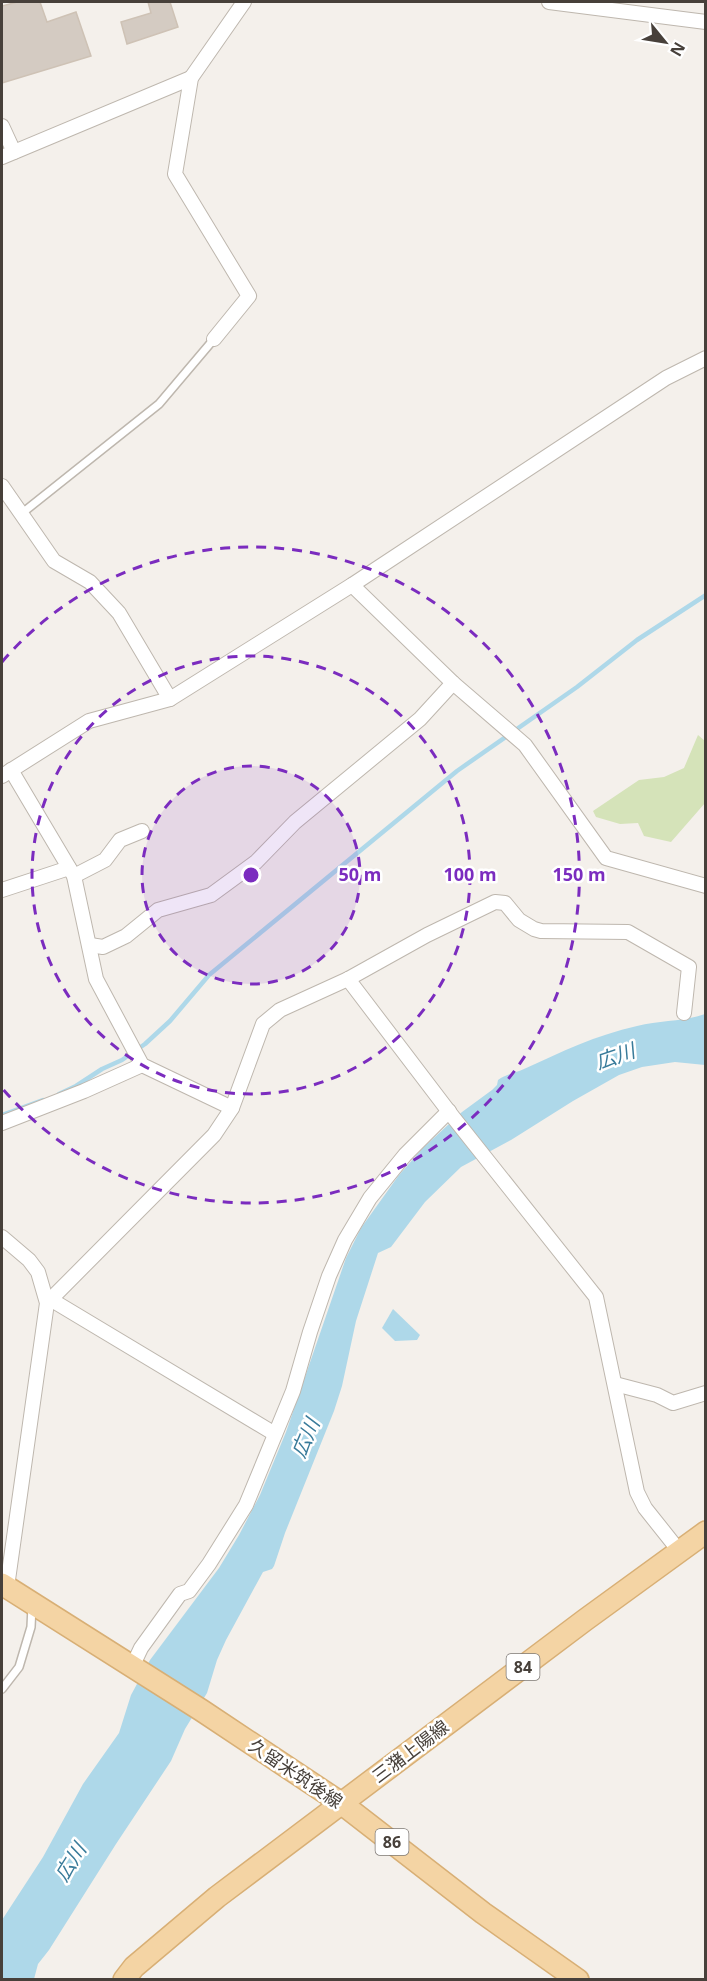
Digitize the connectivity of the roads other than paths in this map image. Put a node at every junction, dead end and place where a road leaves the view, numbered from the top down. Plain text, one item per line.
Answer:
1 (244, 2) edge
2 (549, 2) edge
3 (705, 22) edge
4 (192, 78) junction
5 (2, 126) edge
6 (8, 155) edge
7 (214, 339) joint
8 (705, 358) edge
9 (2, 486) edge
10 (21, 514) junction
11 (352, 585) junction
12 (453, 682) junction
13 (170, 699) junction
14 (6, 773) edge
15 (142, 831) dead end
16 (71, 872) junction
17 (705, 886) edge
18 (2, 890) edge
19 (90, 945) junction
20 (348, 979) junction
21 (684, 1013) dead end
22 (142, 1065) junction
23 (232, 1108) junction
24 (451, 1114) junction
25 (2, 1123) edge
26 (2, 1237) edge
27 (49, 1301) junction
28 (615, 1384) junction
29 (705, 1394) edge
30 (274, 1434) junction
31 (705, 1532) edge
32 (680, 1552) junction
33 (4, 1586) edge
34 (32, 1603) junction
35 (135, 1669) junction
36 (2, 1689) edge
37 (341, 1803) junction
38 (124, 1980) edge
39 (578, 1980) edge

1 - 4 street
2 - 3 street
4 - 6 street
4 - 7 street
5 - 6 street
7 - 10 lane
8 - 11 street
9 - 10 street
10 - 13 street
11 - 12 street
11 - 13 street
12 - 17 street
12 - 19 street
13 - 14 street
14 - 16 street
15 - 16 street
16 - 18 street
16 - 19 street
19 - 22 street
20 - 21 street
20 - 23 street
20 - 24 street
22 - 23 street
22 - 25 street
23 - 27 street
24 - 28 street
24 - 30 street
26 - 27 street
27 - 30 street
27 - 33 street
28 - 29 street
28 - 32 street
30 - 35 street
31 - 32 main road, 三潴上陽線 / 84
32 - 37 main road, 三潴上陽線 / 84
33 - 34 main road, 久留米筑後線 / 86
34 - 35 main road, 久留米筑後線 / 86
34 - 36 lane
35 - 37 main road, 久留米筑後線 / 86
37 - 38 main road, 三潴上陽線 / 84
37 - 39 main road, 久留米筑後線 / 86

